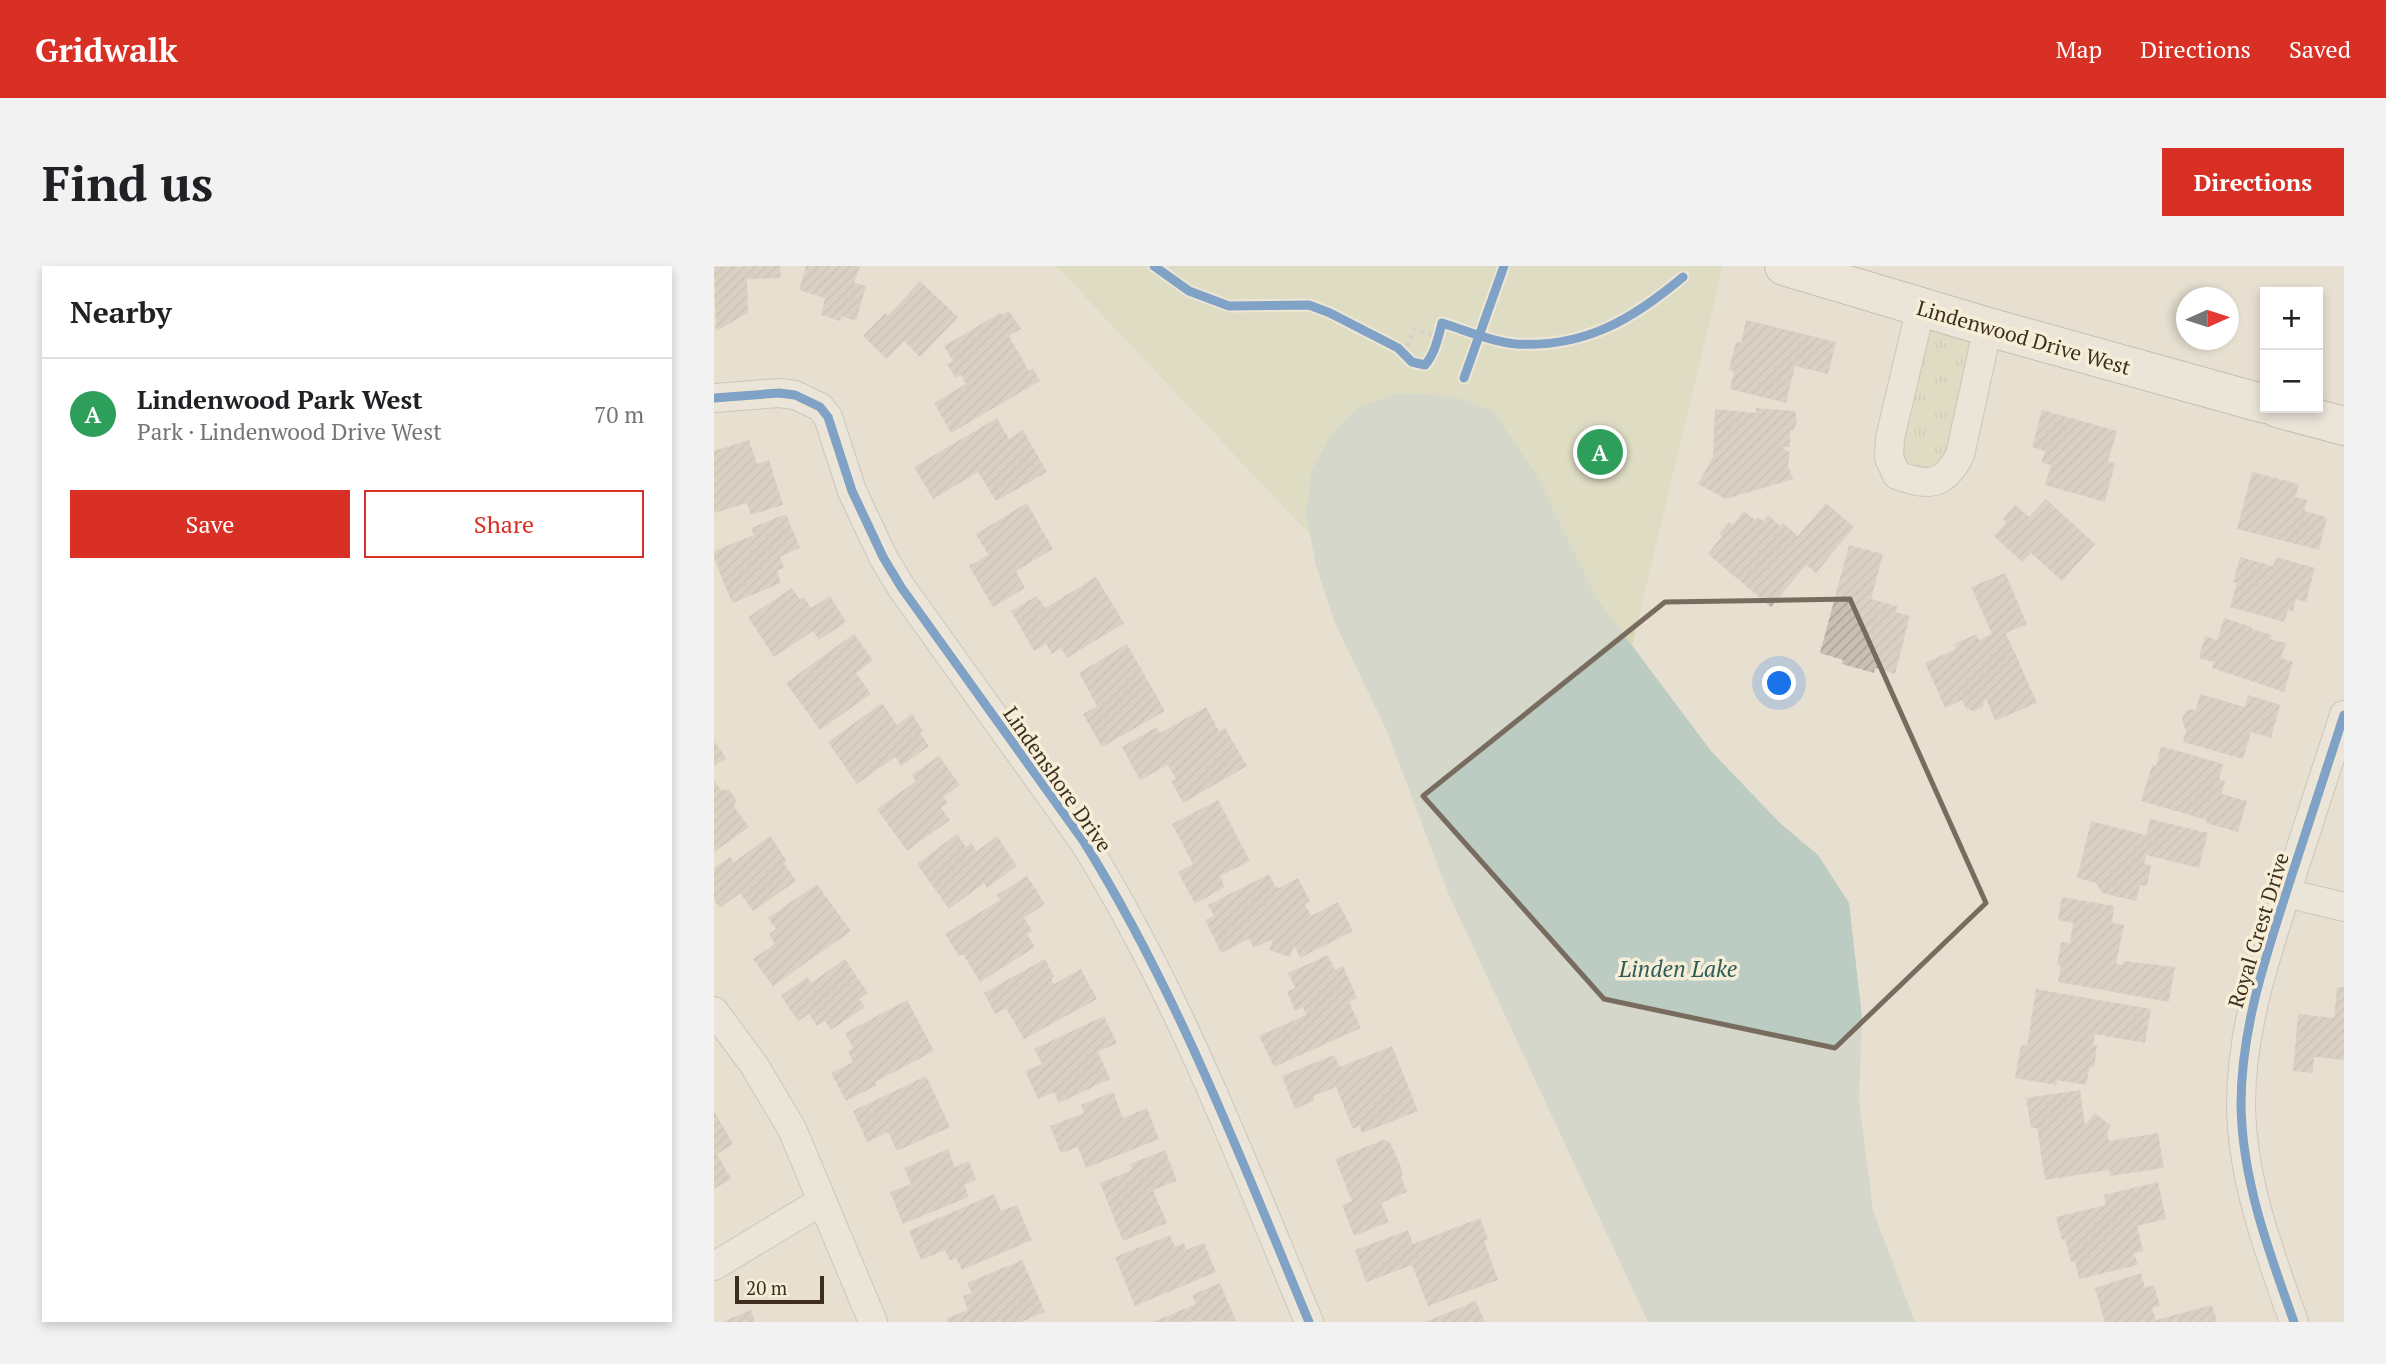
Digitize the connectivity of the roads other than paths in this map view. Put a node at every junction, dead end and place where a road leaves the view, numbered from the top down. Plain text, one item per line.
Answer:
1 (1784, 266) edge
2 (1921, 307) junction
3 (1988, 327) junction
4 (714, 398) edge
5 (2260, 403) edge
6 (2296, 413) edge
7 (2344, 426) edge
8 (2344, 715) edge
9 (2286, 893) junction
10 (2344, 907) edge
11 (714, 1011) edge
12 (822, 1201) junction
13 (714, 1266) edge
14 (873, 1322) edge
15 (1309, 1322) edge
16 (2294, 1322) edge

1 - 2 street, Lindenwood Drive West
2 - 3 street, Lindenwood Drive West
2 - 3 street
3 - 5 street, Lindenwood Drive West
4 - 15 street, Lindenshore Drive
6 - 7 street
8 - 9 street, Royal Crest Drive
9 - 10 street
9 - 16 street, Royal Crest Drive
11 - 12 street
12 - 13 street
12 - 14 street

